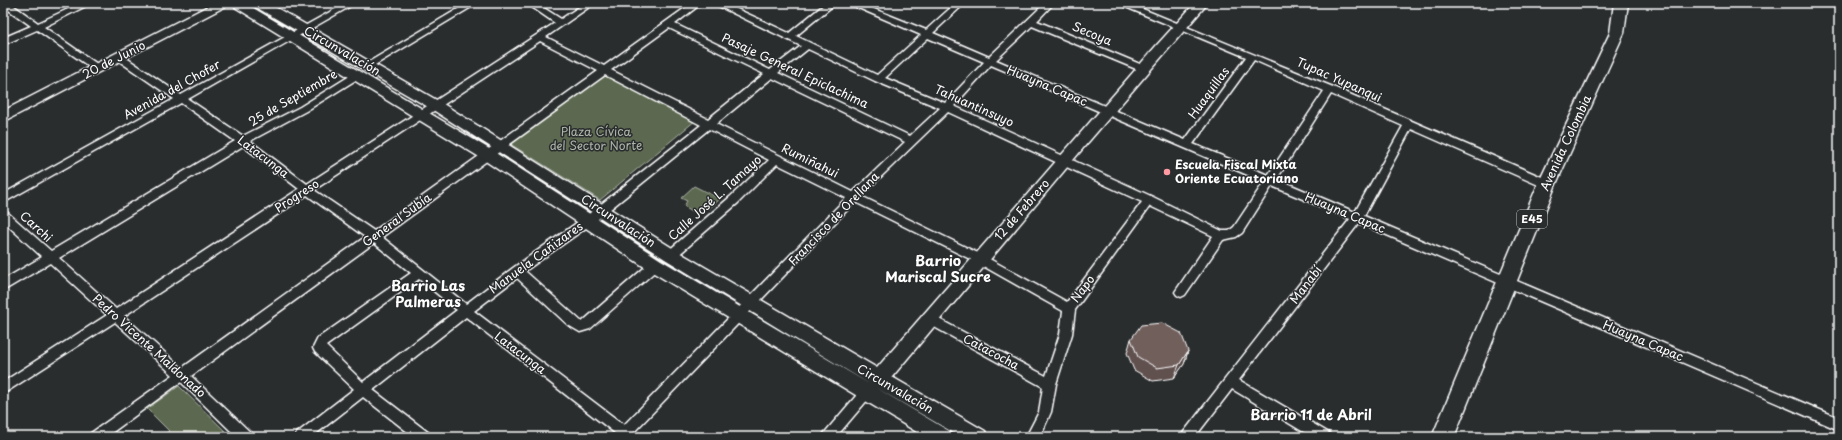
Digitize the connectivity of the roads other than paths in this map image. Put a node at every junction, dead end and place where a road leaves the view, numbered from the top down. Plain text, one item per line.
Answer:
1 (4, 3) edge
2 (88, 3) edge
3 (208, 3) edge
4 (224, 3) edge
5 (236, 3) edge
6 (259, 3) edge
7 (352, 3) edge
8 (474, 3) edge
9 (530, 3) edge
10 (591, 3) edge
11 (698, 3) edge
12 (716, 3) edge
13 (832, 3) edge
14 (851, 3) edge
15 (961, 3) edge
16 (1050, 3) edge
17 (1120, 3) edge
18 (1202, 3) edge
19 (1621, 3) edge
20 (1031, 22) junction
21 (561, 23) junction
22 (667, 24) junction
23 (36, 26) junction
24 (1180, 26) junction
25 (299, 34) junction
26 (927, 34) junction
27 (540, 37) junction
28 (789, 37) junction
29 (3, 42) edge
30 (806, 46) junction
31 (1252, 56) junction
32 (119, 57) junction
33 (990, 61) junction
34 (93, 66) junction
35 (1144, 69) junction
36 (604, 70) junction
37 (362, 71) junction
38 (770, 74) junction
39 (878, 79) junction
40 (1330, 89) junction
41 (182, 99) junction
42 (435, 105) junction
43 (3, 106) edge
44 (947, 107) junction
45 (1108, 112) junction
46 (420, 115) junction
47 (3, 116) edge
48 (708, 124) junction
49 (1409, 124) junction
50 (243, 141) junction
51 (911, 141) junction
52 (499, 145) junction
53 (1187, 145) junction
54 (486, 154) junction
55 (776, 160) junction
56 (1065, 162) junction
57 (1270, 181) junction
58 (1547, 184) junction
59 (307, 190) junction
60 (854, 197) junction
61 (3, 199) edge
62 (1149, 200) junction
63 (601, 210) junction
64 (3, 214) edge
65 (1357, 218) junction
66 (589, 220) junction
67 (1220, 235) junction
68 (374, 237) junction
69 (671, 255) junction
70 (51, 258) junction
71 (980, 259) junction
72 (656, 265) junction
73 (517, 271) junction
74 (419, 274) junction
75 (1505, 282) junction
76 (3, 286) edge
77 (1181, 292) dead end
78 (751, 304) junction
79 (1069, 309) junction
80 (465, 310) junction
81 (116, 315) junction
82 (740, 316) junction
83 (931, 320) junction
84 (182, 375) junction
85 (878, 380) junction
86 (1230, 381) junction
87 (1050, 384) junction
88 (3, 389) edge
89 (362, 389) junction
90 (866, 393) junction
91 (1839, 424) edge
92 (625, 436) edge
93 (96, 437) edge
94 (246, 437) edge
95 (302, 437) edge
96 (424, 437) edge
97 (828, 437) edge
98 (942, 437) edge
99 (978, 437) edge
100 (1033, 437) edge
101 (1187, 437) edge
102 (1324, 437) edge
103 (1444, 437) edge

1 - 23 street
2 - 23 street
3 - 34 main road, 20 de Junio
4 - 32 main road, 20 de Junio
5 - 25 main road, Circunvalación
6 - 25 main road, Circunvalación
7 - 25 street, Avenida del Chofer
8 - 37 street, 25 de Septiembre
9 - 21 street
10 - 21 street, Progreso
11 - 22 street, General Subía
12 - 28 street, Tahuantinsuyo
13 - 28 street
14 - 26 street, Huayna Capac
15 - 26 street
16 - 20 street, Francisco de Orellana
17 - 24 street, Tupac Yupanqui
18 - 24 main road, 12 de Febrero
19 - 58 main road, Avenida Colombia / E45
20 - 33 street, Francisco de Orellana
20 - 35 street, Secoya
21 - 27 street, Progreso
22 - 36 street, General Subía
22 - 38 street, Pasaje General Epiclachima
23 - 29 street
23 - 34 street
24 - 31 street, Tupac Yupanqui
24 - 35 main road, 12 de Febrero
25 - 37 main road, Circunvalación
25 - 41 street, Avenida del Chofer
26 - 33 street, Huayna Capac
26 - 39 street
27 - 36 street, Rumiñahui
27 - 42 street, Progreso
28 - 30 street, Tahuantinsuyo
30 - 38 street, Manuela Cañizares
30 - 39 street, Tahuantinsuyo
31 - 40 street, Tupac Yupanqui
31 - 53 street, Huaquillas
32 - 34 main road, 20 de Junio
32 - 41 street, Latacunga
33 - 44 street, Francisco de Orellana
33 - 45 street, Huayna Capac
34 - 43 main road, 20 de Junio
34 - 47 main road, 20 de Junio
35 - 45 main road, 12 de Febrero
36 - 48 street, Rumiñahui
36 - 52 street, General Subía
37 - 42 main road, Circunvalación
37 - 46 main road, Circunvalación
37 - 50 street, 25 de Septiembre
38 - 48 street, Manuela Cañizares
38 - 51 street, Pasaje General Epiclachima
39 - 44 street, Tahuantinsuyo
40 - 49 street, Tupac Yupanqui
40 - 57 street
41 - 50 street, Latacunga
41 - 61 street, Avenida del Chofer
42 - 46 street, Progreso
42 - 52 main road, Circunvalación
44 - 51 street, Francisco de Orellana
44 - 56 street, Tahuantinsuyo
45 - 53 street, Huayna Capac
45 - 56 main road, 12 de Febrero
46 - 54 main road, Circunvalación
46 - 59 street, Progreso
48 - 55 street, Rumiñahui
48 - 63 street, Manuela Cañizares
49 - 58 street, Tupac Yupanqui
49 - 65 street, Manabí
50 - 59 street, Latacunga
50 - 70 street, 25 de Septiembre
51 - 60 street, Francisco de Orellana
52 - 54 street, General Subía
52 - 63 main road, Circunvalación
53 - 57 street, Huayna Capac
54 - 66 main road, Circunvalación
54 - 68 street, General Subía
55 - 60 street, Rumiñahui
55 - 69 street, Calle José L. Tamayo
56 - 62 street, Tahuantinsuyo
56 - 71 main road, 12 de Febrero
57 - 65 street, Huayna Capac
57 - 67 street
58 - 75 main road, Avenida Colombia / E45
59 - 68 street, Latacunga
59 - 81 street, Progreso
60 - 71 street, Rumiñahui
60 - 78 street, Francisco de Orellana
62 - 67 street, Tahuantinsuyo
62 - 79 street, Napo
63 - 66 street, Manuela Cañizares
63 - 69 main road, Circunvalación
64 - 70 street, Carchi
65 - 75 street, Huayna Capac
65 - 86 street, Manabí
66 - 72 main road, Circunvalación
66 - 73 street, Manuela Cañizares
67 - 77 street
68 - 74 street, Latacunga
68 - 84 street, General Subía
69 - 78 main road, Circunvalación
70 - 76 street, 25 de Septiembre
70 - 81 street, Pedro Vicente Maldonado
71 - 79 street, Rumiñahui
71 - 83 main road, 12 de Febrero
72 - 73 street
72 - 82 main road, Circunvalación
73 - 80 street, Manuela Cañizares
74 - 80 street, Latacunga
74 - 89 street
75 - 91 street, Huayna Capac
75 - 103 main road, Avenida Colombia / E45
78 - 82 street, Francisco de Orellana
78 - 85 main road, Circunvalación
79 - 87 street, Napo
80 - 89 street, Manuela Cañizares
80 - 92 street, Latacunga
81 - 84 street, Pedro Vicente Maldonado
81 - 88 street, Progreso
82 - 90 main road, Circunvalación
82 - 92 street, Francisco de Orellana
83 - 85 main road, 12 de Febrero
83 - 87 street, Catacocha
84 - 93 street, General Subía
84 - 94 street, Pedro Vicente Maldonado
85 - 90 street, 12 de Febrero
85 - 99 main road, Circunvalación
86 - 101 street, Manabí
86 - 102 street
87 - 100 street, Napo
89 - 95 street, Manuela Cañizares
89 - 96 street
90 - 97 street, 12 de Febrero
90 - 98 main road, Circunvalación

